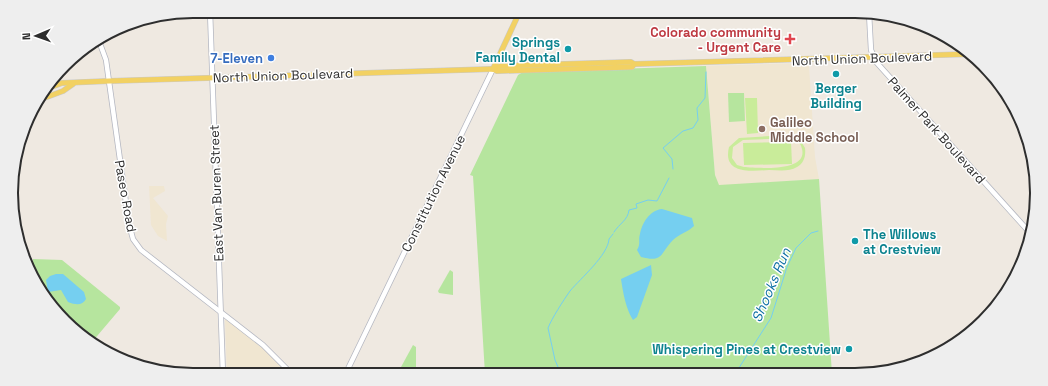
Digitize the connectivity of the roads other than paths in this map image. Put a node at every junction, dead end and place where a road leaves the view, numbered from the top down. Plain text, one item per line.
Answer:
1 (210, 18) edge
2 (517, 18) edge
3 (869, 18) edge
4 (100, 44) edge
5 (962, 54) edge
6 (874, 57) junction
7 (493, 69) junction
8 (212, 78) junction
9 (109, 81) junction
10 (74, 84) junction
11 (54, 86) edge
12 (46, 97) edge
13 (1026, 229) edge
14 (221, 312) junction
15 (223, 368) edge
16 (286, 368) edge
17 (348, 368) edge

1 - 8 street, East Van Buren Street
2 - 7 main road, Constitution Avenue
3 - 6 street, Palmer Park Boulevard
4 - 9 street, Paseo Road
5 - 6 main road, North Union Boulevard
6 - 7 main road, North Union Boulevard
6 - 13 street, Palmer Park Boulevard
7 - 8 main road, North Union Boulevard
7 - 17 street, Constitution Avenue
8 - 9 main road, North Union Boulevard
8 - 14 street, East Van Buren Street
9 - 10 main road, North Union Boulevard
9 - 14 street, Paseo Road
10 - 11 main road, North Union Boulevard
10 - 12 main road, North Union Boulevard
14 - 15 street, East Van Buren Street
14 - 16 street, Paseo Road

